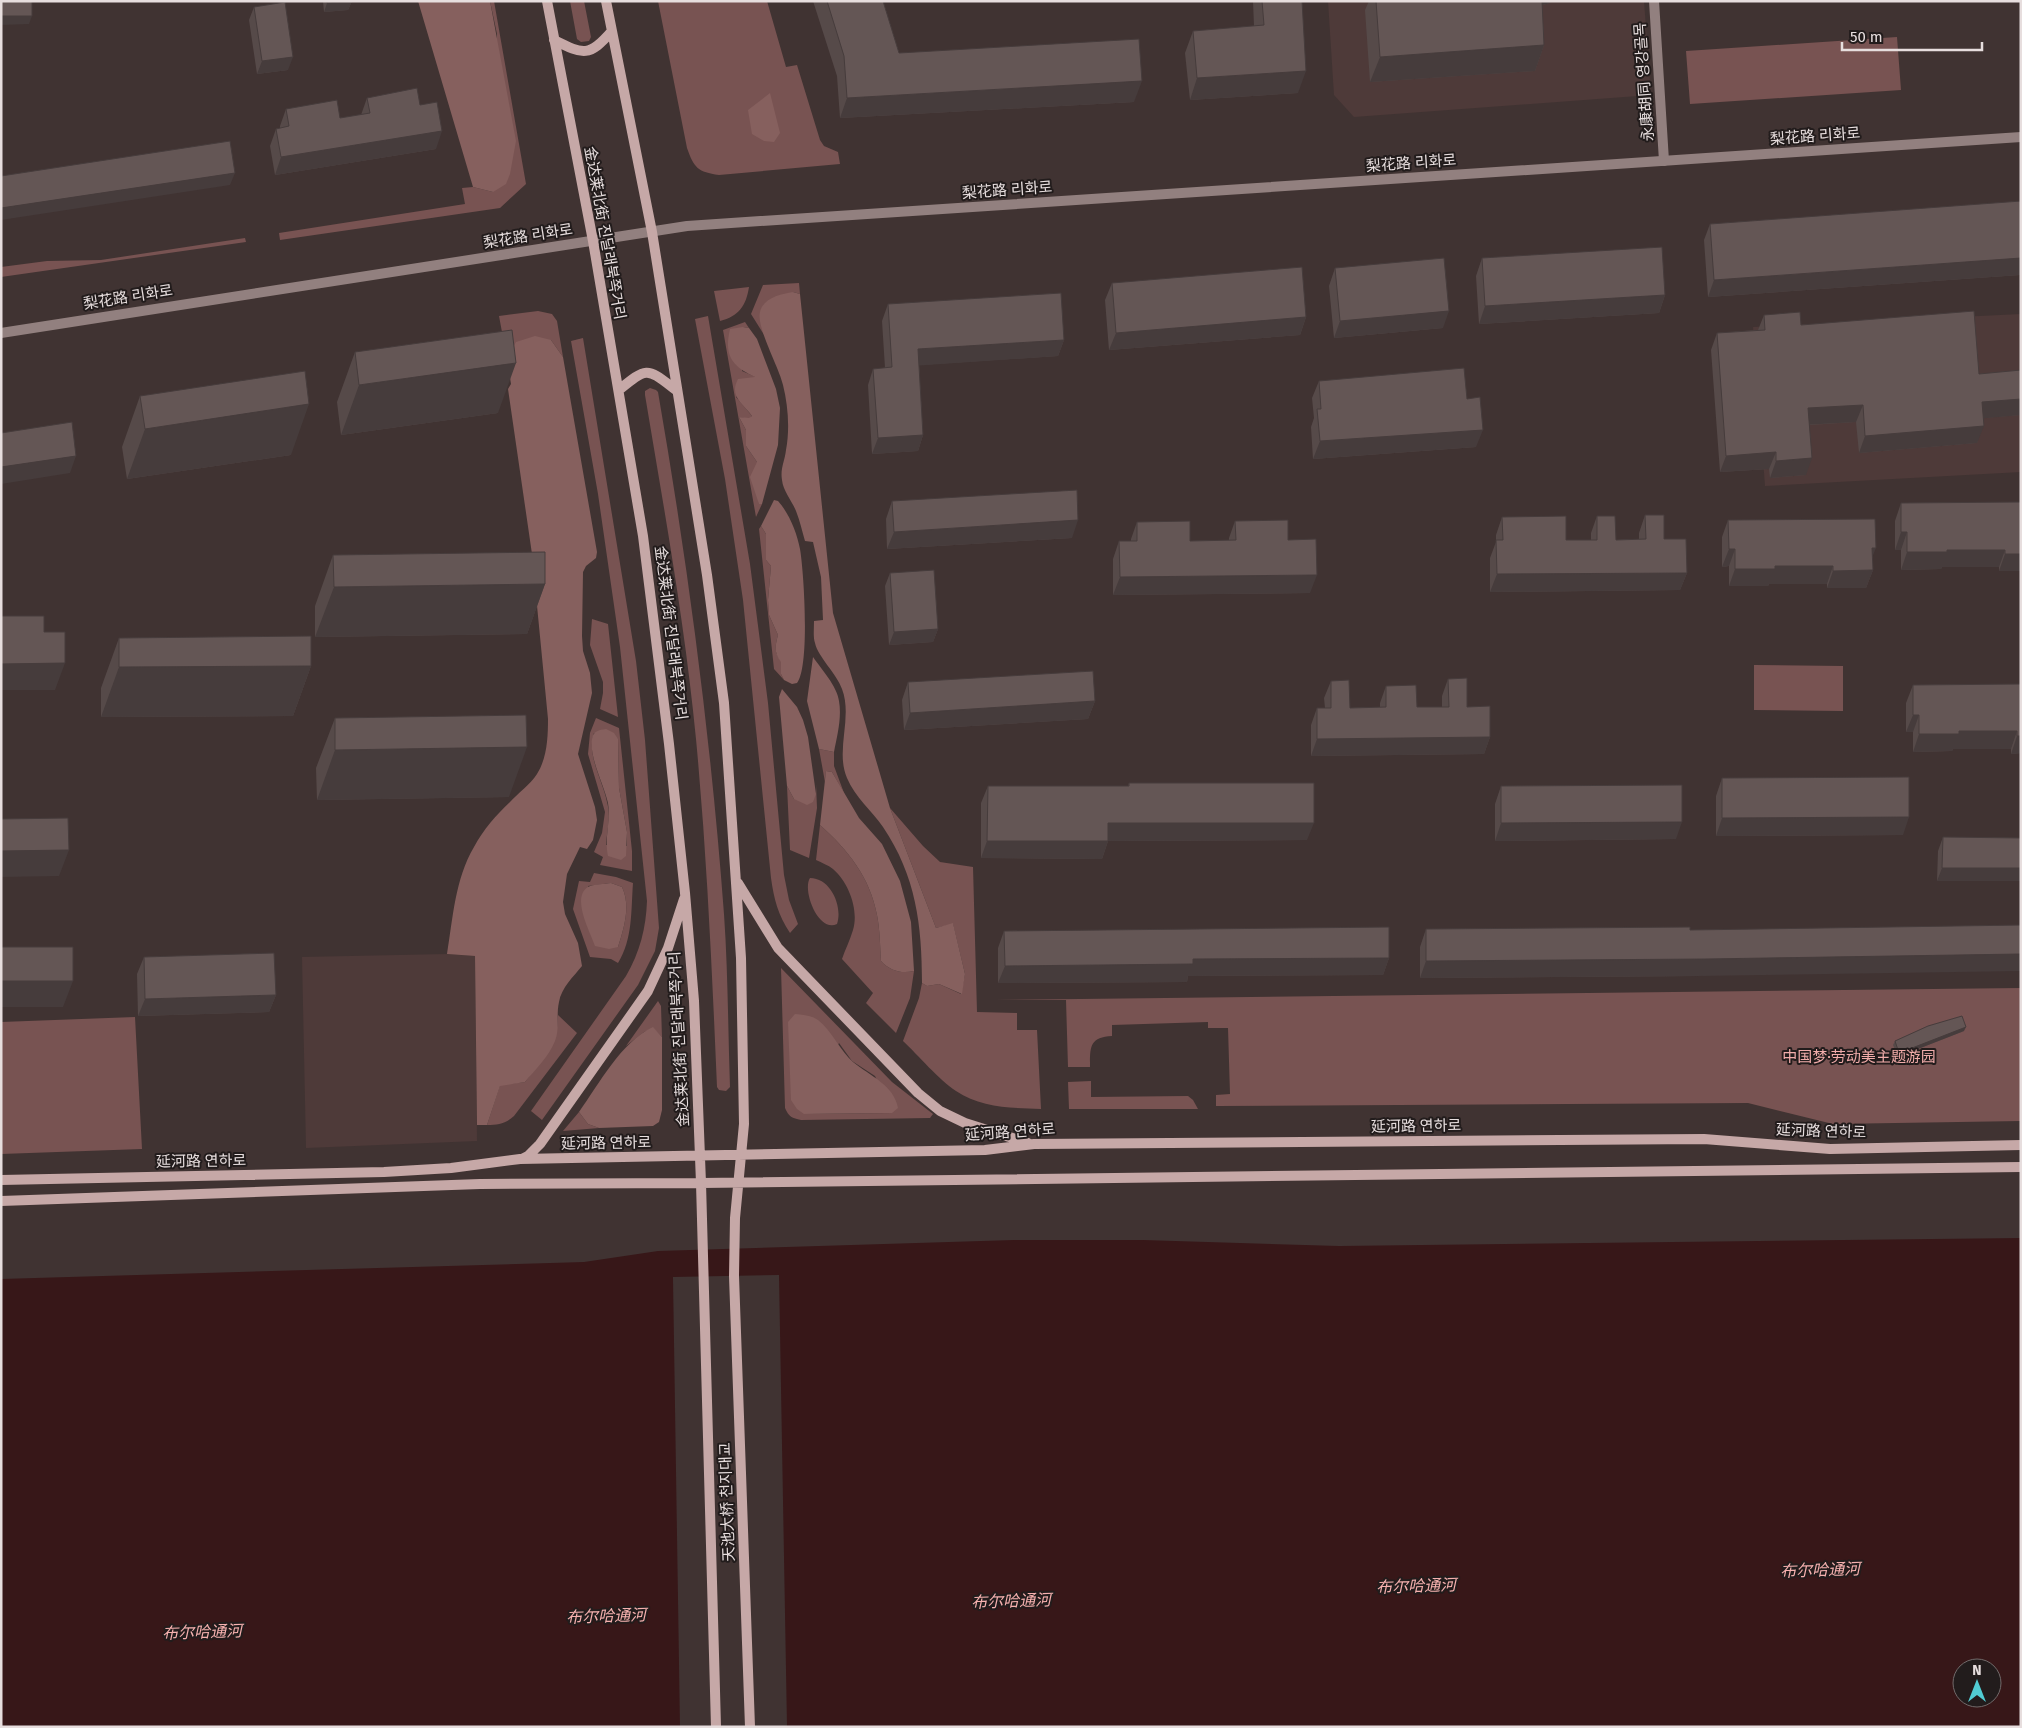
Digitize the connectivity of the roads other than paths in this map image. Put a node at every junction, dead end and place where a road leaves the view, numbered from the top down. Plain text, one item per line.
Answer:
1 (547, 1) edge
2 (606, 1) edge
3 (1654, 1) edge
4 (612, 31) junction
5 (554, 40) junction
6 (2021, 137) edge
7 (1664, 161) junction
8 (652, 232) junction
9 (593, 241) junction
10 (1, 332) edge
11 (619, 390) junction
12 (676, 390) junction
13 (736, 880) junction
14 (685, 893) junction
15 (1034, 1144) junction
16 (2021, 1145) edge
17 (741, 1155) junction
18 (700, 1156) junction
19 (520, 1159) junction
20 (2021, 1167) edge
21 (1, 1180) edge
22 (738, 1182) junction
23 (702, 1183) junction
24 (1, 1201) edge
25 (703, 1276) joint
26 (716, 1727) edge
27 (750, 1727) edge

1 - 5 main road, 金达莱北街 진달래북쪽거리
2 - 4 main road
3 - 7 street, 永康胡同 영강골목
4 - 5 main road
4 - 8 main road
5 - 9 main road, 金达莱北街 진달래북쪽거리
6 - 7 street, 梨花路 리화로
7 - 8 street, 梨花路 리화로
8 - 9 street, 梨花路 리화로
8 - 12 main road
9 - 10 street, 梨花路 리화로
9 - 11 main road, 金达莱北街 진달래북쪽거리
11 - 12 main road
11 - 14 main road, 金达莱北街 진달래북쪽거리
12 - 13 main road
13 - 15 main road
13 - 17 main road
14 - 18 main road, 金达莱北街 진달래북쪽거리
14 - 19 main road
15 - 16 main road, 延河路 연하로
15 - 17 main road, 延河路 연하로
17 - 18 main road, 延河路 연하로
17 - 22 main road
18 - 19 main road, 延河路 연하로
18 - 23 main road, 金达莱北街 진달래북쪽거리
19 - 21 main road, 延河路 연하로
20 - 22 main road
22 - 23 main road
22 - 27 main road, 天池大桥 천지대교
23 - 24 main road
23 - 25 main road, 金达莱北街 진달래북쪽거리
25 - 26 main road, 天池大桥 천지대교

